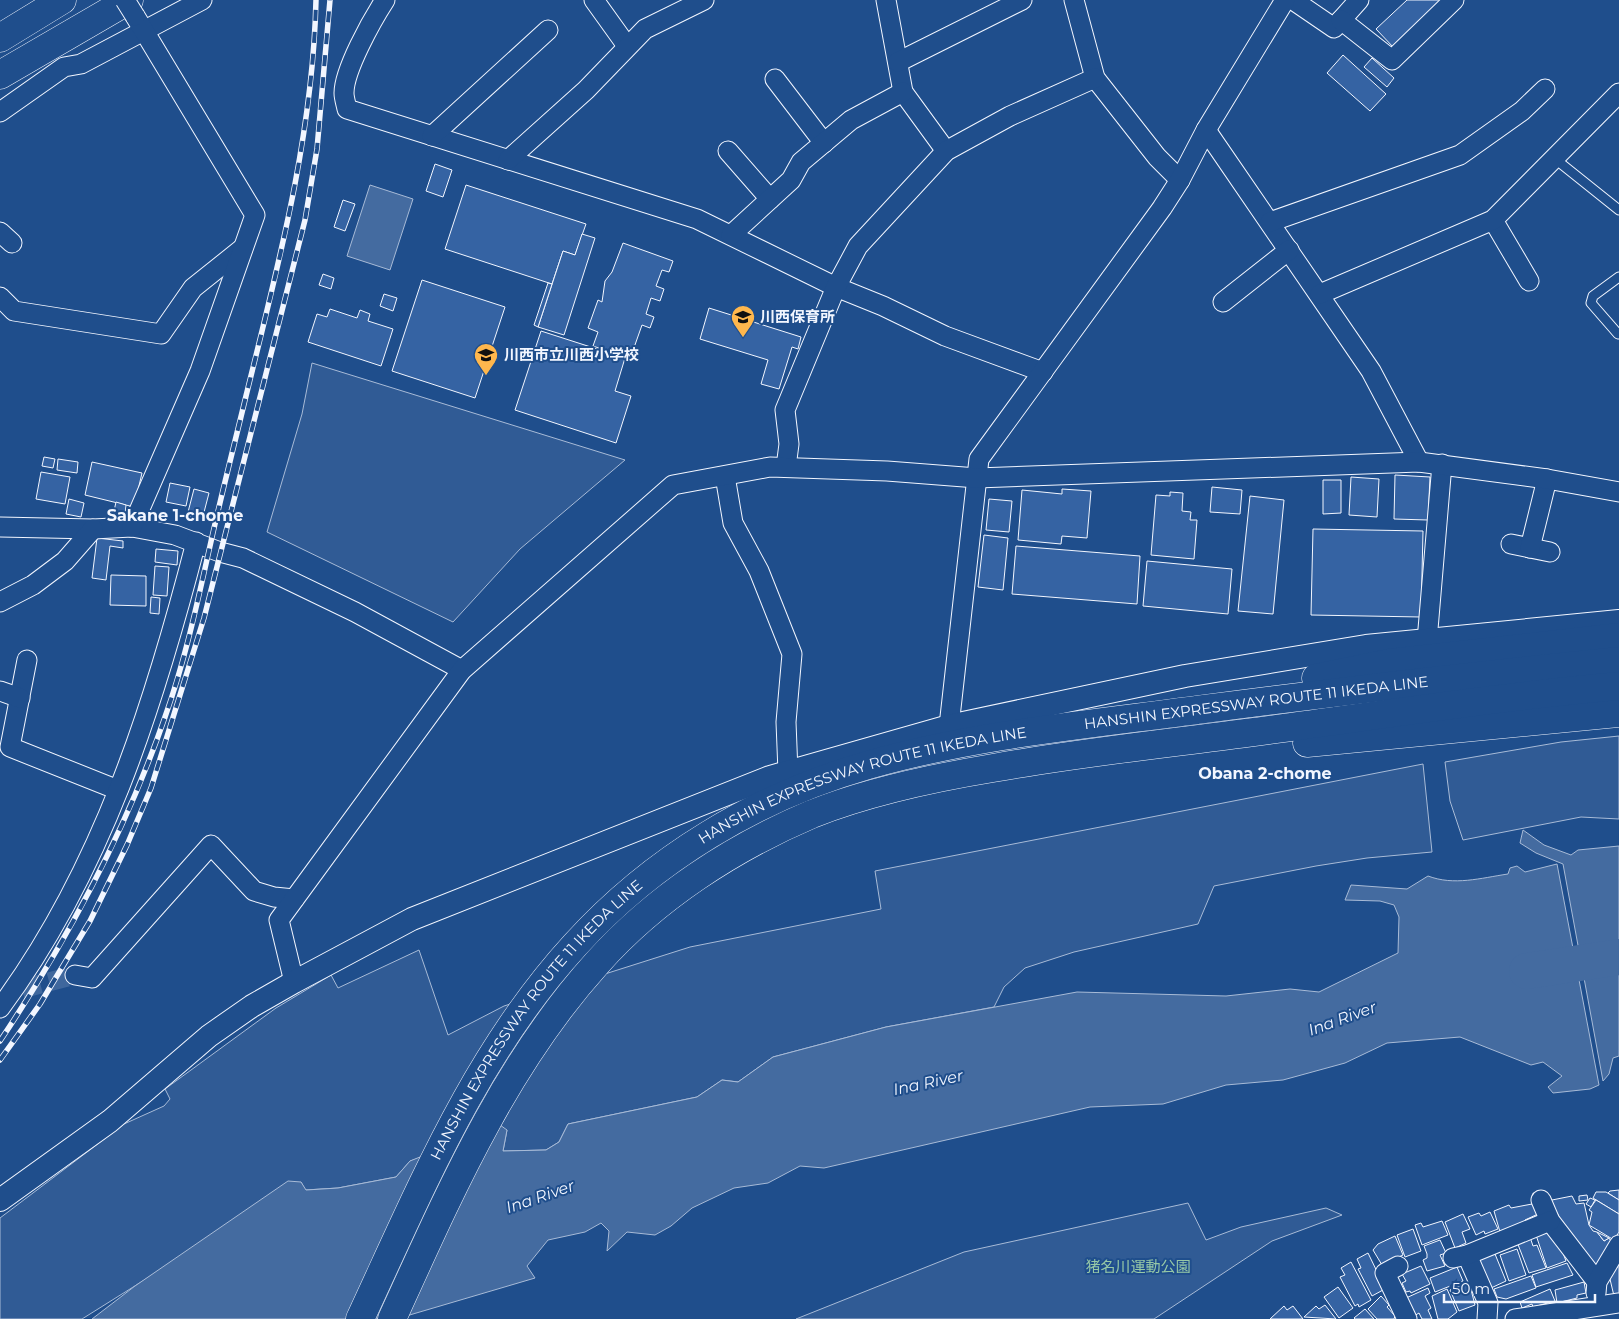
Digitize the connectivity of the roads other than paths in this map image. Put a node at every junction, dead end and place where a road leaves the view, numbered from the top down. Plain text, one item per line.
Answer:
1 (62, 0) edge
2 (202, 0) edge
3 (385, 0) edge
4 (594, 0) edge
5 (704, 0) edge
6 (886, 0) edge
7 (1022, 0) edge
8 (1074, 0) edge
9 (1285, 0) edge
10 (1293, 0) edge
11 (1359, 0) edge
12 (1454, 0) edge
13 (683, 5) edge
14 (133, 12) edge
15 (1341, 20) junction
16 (548, 30) dead end
17 (0, 38) edge
18 (627, 46) junction
19 (898, 62) junction
20 (0, 75) edge
21 (1095, 78) junction
22 (775, 79) dead end
23 (1545, 89) dead end
24 (903, 92) junction
25 (1619, 93) edge
26 (0, 112) edge
27 (1206, 130) junction
28 (432, 136) junction
29 (824, 143) junction
30 (728, 151) dead end
31 (946, 152) junction
32 (1554, 158) junction
33 (508, 160) junction
34 (1180, 180) junction
35 (770, 199) junction
36 (1619, 210) edge
37 (1493, 220) junction
38 (1270, 222) junction
39 (731, 234) junction
40 (243, 248) junction
41 (1290, 250) junction
42 (1619, 277) edge
43 (1529, 281) dead end
44 (836, 287) junction
45 (1320, 294) junction
46 (0, 297) edge
47 (1223, 302) dead end
48 (1618, 334) dead end
49 (1043, 372) junction
50 (1419, 462) junction
51 (1442, 464) junction
52 (786, 468) junction
53 (725, 476) junction
54 (977, 478) junction
55 (1547, 479) junction
56 (1619, 492) edge
57 (0, 527) edge
58 (132, 527) junction
59 (93, 529) junction
60 (196, 542) junction
61 (1511, 544) dead end
62 (1530, 548) junction
63 (1550, 552) dead end
64 (0, 602) edge
65 (1619, 621) edge
66 (1619, 637) edge
67 (1427, 641) junction
68 (27, 660) dead end
69 (1619, 661) edge
70 (462, 670) junction
71 (1619, 686) edge
72 (0, 691) edge
73 (20, 698) junction
74 (1619, 713) edge
75 (949, 726) junction
76 (1066, 728) junction
77 (788, 772) junction
78 (945, 776) junction
79 (118, 790) junction
80 (294, 899) junction
81 (74, 975) tunnel mouth
82 (294, 982) junction
83 (0, 1008) edge
84 (0, 1200) edge
85 (1540, 1200) dead end
86 (1550, 1221) junction
87 (1619, 1245) edge
88 (1398, 1266) dead end
89 (1597, 1282) junction
90 (1619, 1303) edge
91 (1585, 1314) edge
92 (360, 1319) edge
93 (392, 1319) edge
94 (1407, 1319) edge
95 (1487, 1319) edge
96 (1514, 1319) edge

1 - 17 main road
2 - 14 street
3 - 28 street
4 - 18 street
5 - 13 street
6 - 19 street
7 - 19 street
8 - 21 street
9 - 27 street
10 - 15 street
11 - 15 street
12 - 15 street
13 - 18 street
14 - 20 main road
14 - 26 street
14 - 40 street
16 - 28 street
18 - 33 street
19 - 24 street
21 - 31 street
21 - 34 street
22 - 29 street
23 - 38 street
24 - 29 street
24 - 31 street
25 - 32 street
27 - 34 street
27 - 38 street
28 - 33 street
29 - 35 street
30 - 35 street
31 - 44 street
32 - 36 lane
32 - 37 street
33 - 39 street
34 - 49 street
35 - 39 street
37 - 43 street
37 - 45 street
38 - 41 street
39 - 44 street
40 - 46 street
40 - 58 street
41 - 45 street
41 - 47 street
42 - 48 lane
44 - 49 street
44 - 52 street
45 - 50 street
49 - 54 street
50 - 51 street
50 - 54 street
51 - 55 street
51 - 67 street
52 - 53 street
52 - 54 street
53 - 70 street
53 - 77 street
54 - 75 street
55 - 56 street
55 - 62 street
57 - 59 street
58 - 59 street
58 - 60 street
59 - 64 street
60 - 70 street
60 - 79 street
61 - 62 street
62 - 63 street
65 - 67 street
66 - 76 main road
67 - 75 street
68 - 73 street
69 - 76 main road, HANSHIN EXPRESSWAY ROUTE 11 IKEDA LINE
70 - 80 street
71 - 78 main road, HANSHIN EXPRESSWAY ROUTE 11 IKEDA LINE
72 - 73 street
73 - 79 street
74 - 78 main road
75 - 77 street
76 - 92 main road, HANSHIN EXPRESSWAY ROUTE 11 IKEDA LINE
77 - 82 street
78 - 93 main road, HANSHIN EXPRESSWAY ROUTE 11 IKEDA LINE
79 - 83 street
80 - 81 street
80 - 82 street
82 - 84 street
85 - 86 street
86 - 89 street
86 - 95 street
87 - 89 street
88 - 94 street
89 - 91 street
90 - 91 street
91 - 96 street

